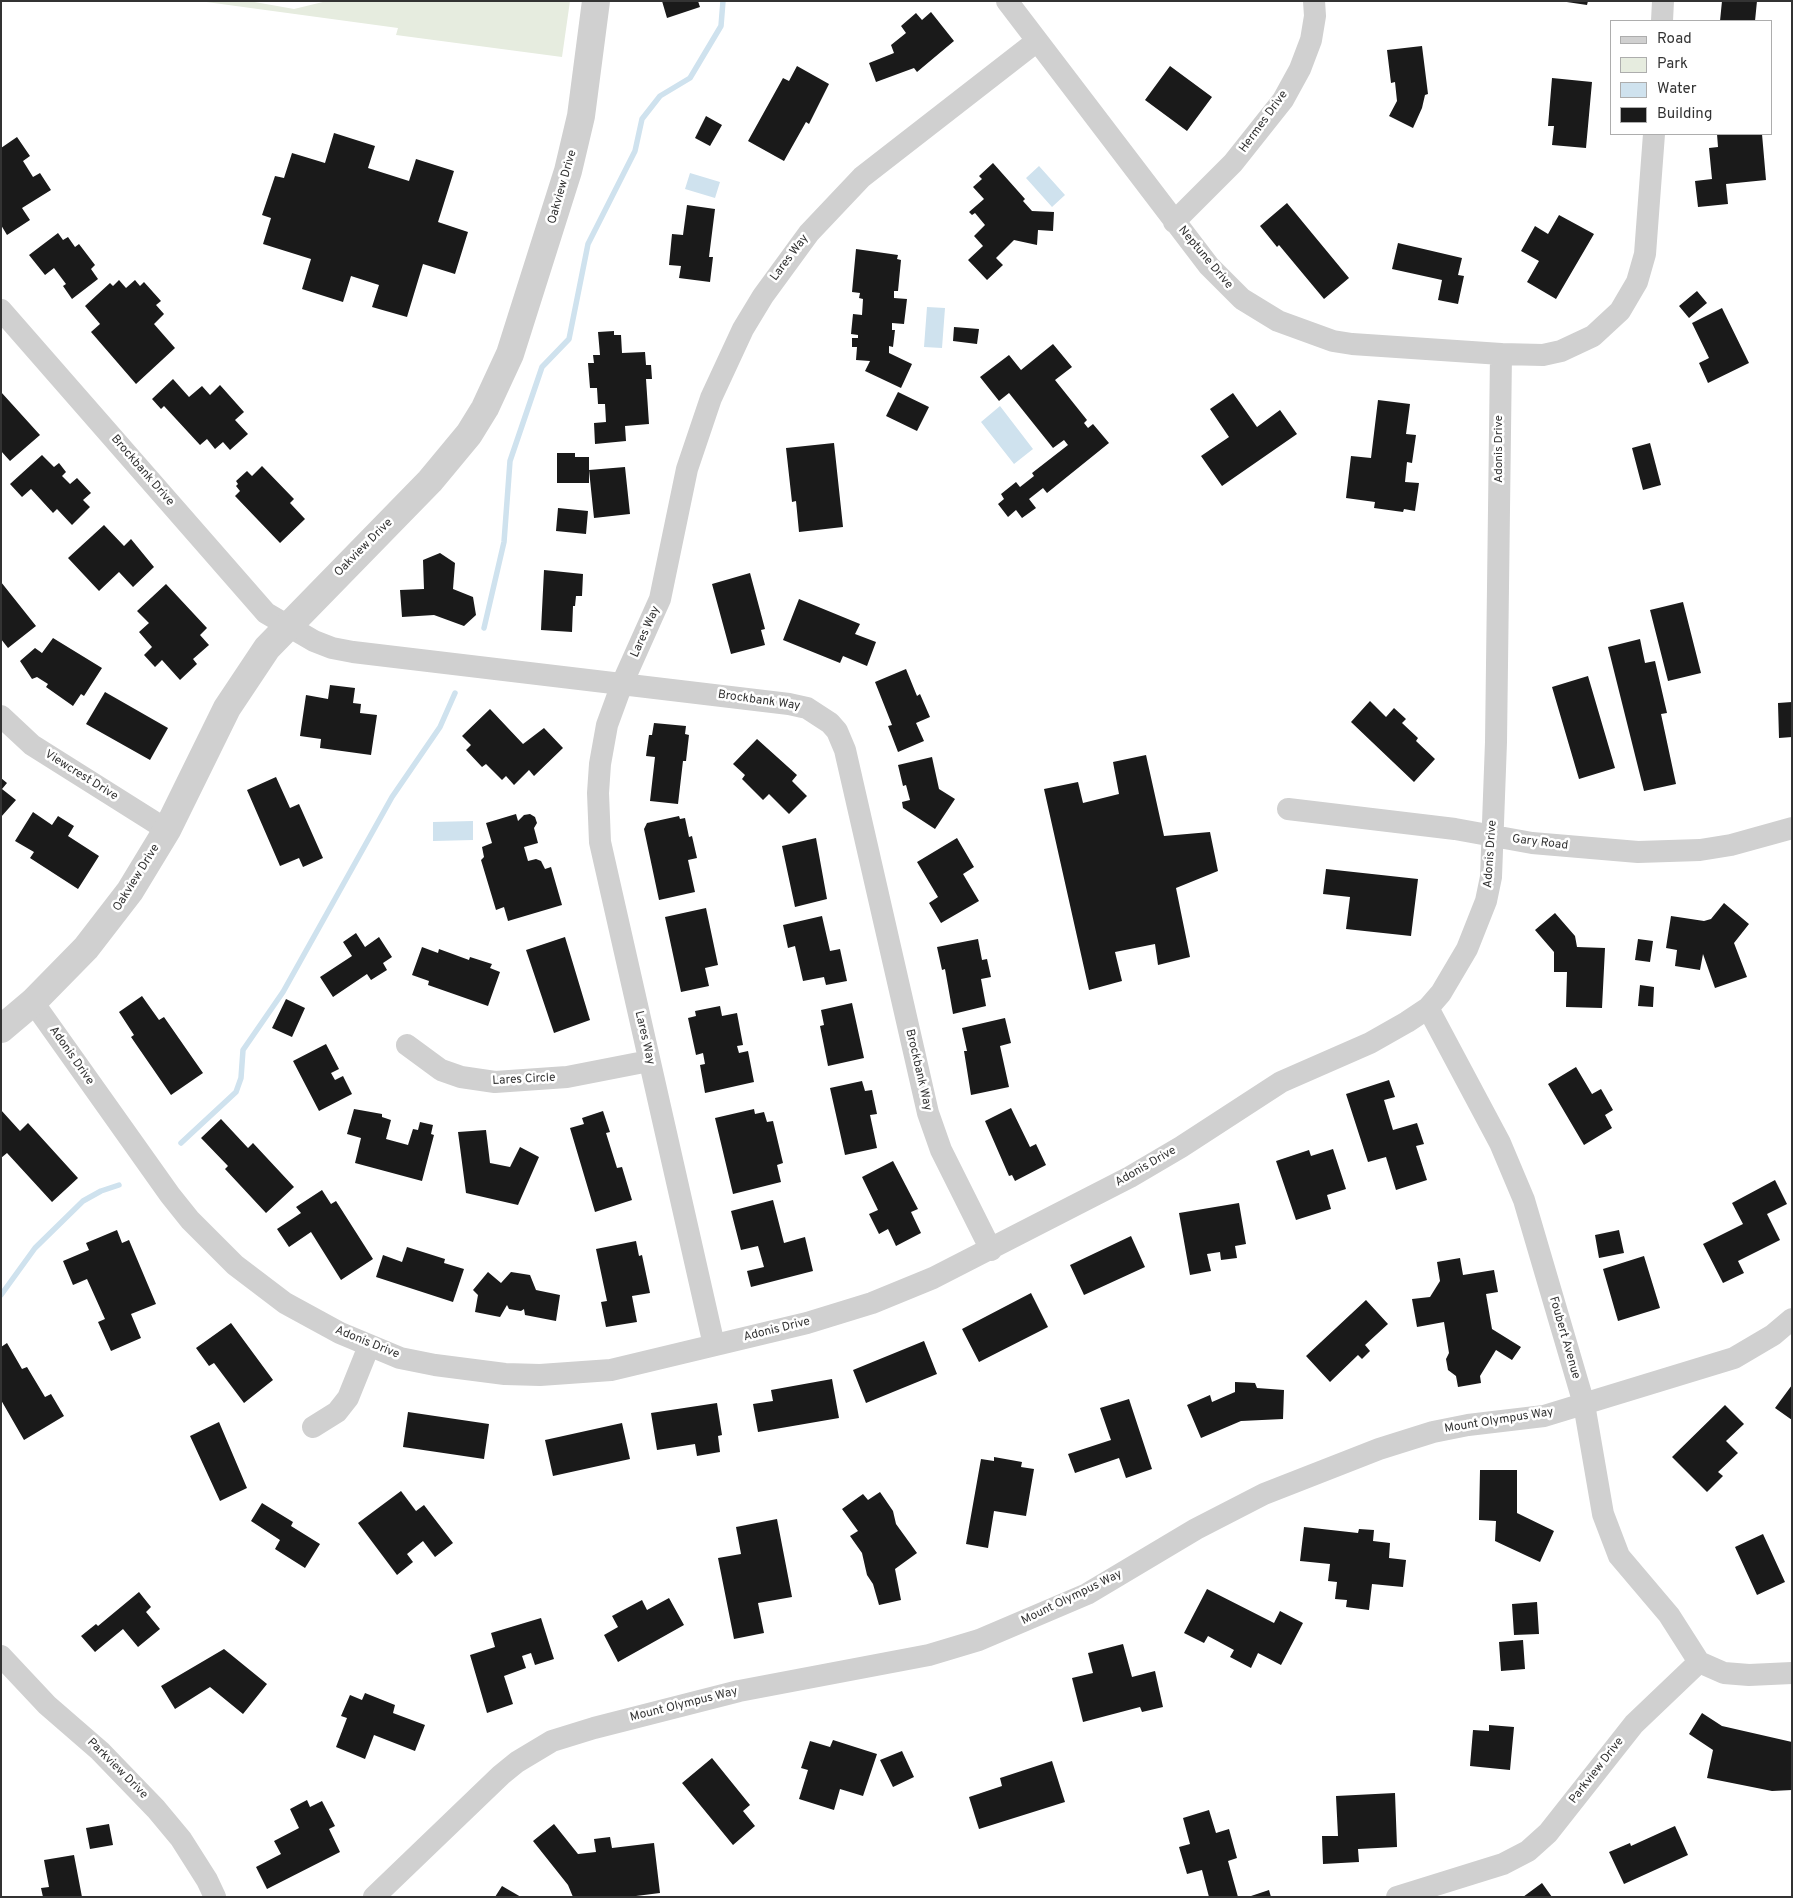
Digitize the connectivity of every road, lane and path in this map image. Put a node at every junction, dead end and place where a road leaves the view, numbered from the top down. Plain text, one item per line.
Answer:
1 (596, 1) edge
2 (1007, 1) edge
3 (1314, 1) edge
4 (1663, 1) edge
5 (1662, 20) edge
6 (1037, 41) junction
7 (1654, 135) edge
8 (1174, 222) junction
9 (1, 310) edge
10 (1501, 354) junction
11 (288, 626) junction
12 (622, 684) junction
13 (1, 716) edge
14 (1288, 809) dead end
15 (1792, 828) edge
16 (167, 830) junction
17 (1493, 836) junction
18 (33, 1002) junction
19 (1428, 1008) junction
20 (1, 1029) edge
21 (407, 1045) dead end
22 (649, 1061) junction
23 (991, 1250) junction
24 (1792, 1318) edge
25 (714, 1345) junction
26 (369, 1346) junction
27 (1584, 1404) junction
28 (313, 1427) dead end
29 (1, 1656) edge
30 (1699, 1662) junction
31 (1792, 1672) edge
32 (1460, 1888) edge
33 (215, 1897) edge
34 (374, 1897) edge
35 (1397, 1897) edge

1 - 11 street, Oakview Drive
2 - 6 street, Neptune Drive
3 - 8 street, Hermes Drive
4 - 5 street
6 - 8 street, Neptune Drive
6 - 12 street, Lares Way
7 - 10 street
8 - 10 street, Neptune Drive
9 - 11 street, Brockbank Drive
10 - 17 street, Adonis Drive
11 - 12 street, Brockbank Way
11 - 16 street, Oakview Drive
12 - 22 street, Lares Way
12 - 23 street, Brockbank Way
13 - 16 street, Viewcrest Drive
14 - 17 street, Gary Road
15 - 17 street, Gary Road
16 - 18 street, Oakview Drive
17 - 19 street, Adonis Drive
18 - 20 street, Oakview Drive
18 - 26 street, Adonis Drive
19 - 23 street, Adonis Drive
19 - 27 street, Foubert Avenue
21 - 22 street, Lares Circle
22 - 25 street, Lares Way
23 - 25 street, Adonis Drive
24 - 27 street, Mount Olympus Way
25 - 26 street, Adonis Drive
26 - 28 street
27 - 30 street, Foubert Avenue
27 - 34 street, Mount Olympus Way
29 - 33 street, Parkview Drive
30 - 31 street
30 - 32 street, Parkview Drive
32 - 35 street, Parkview Drive

